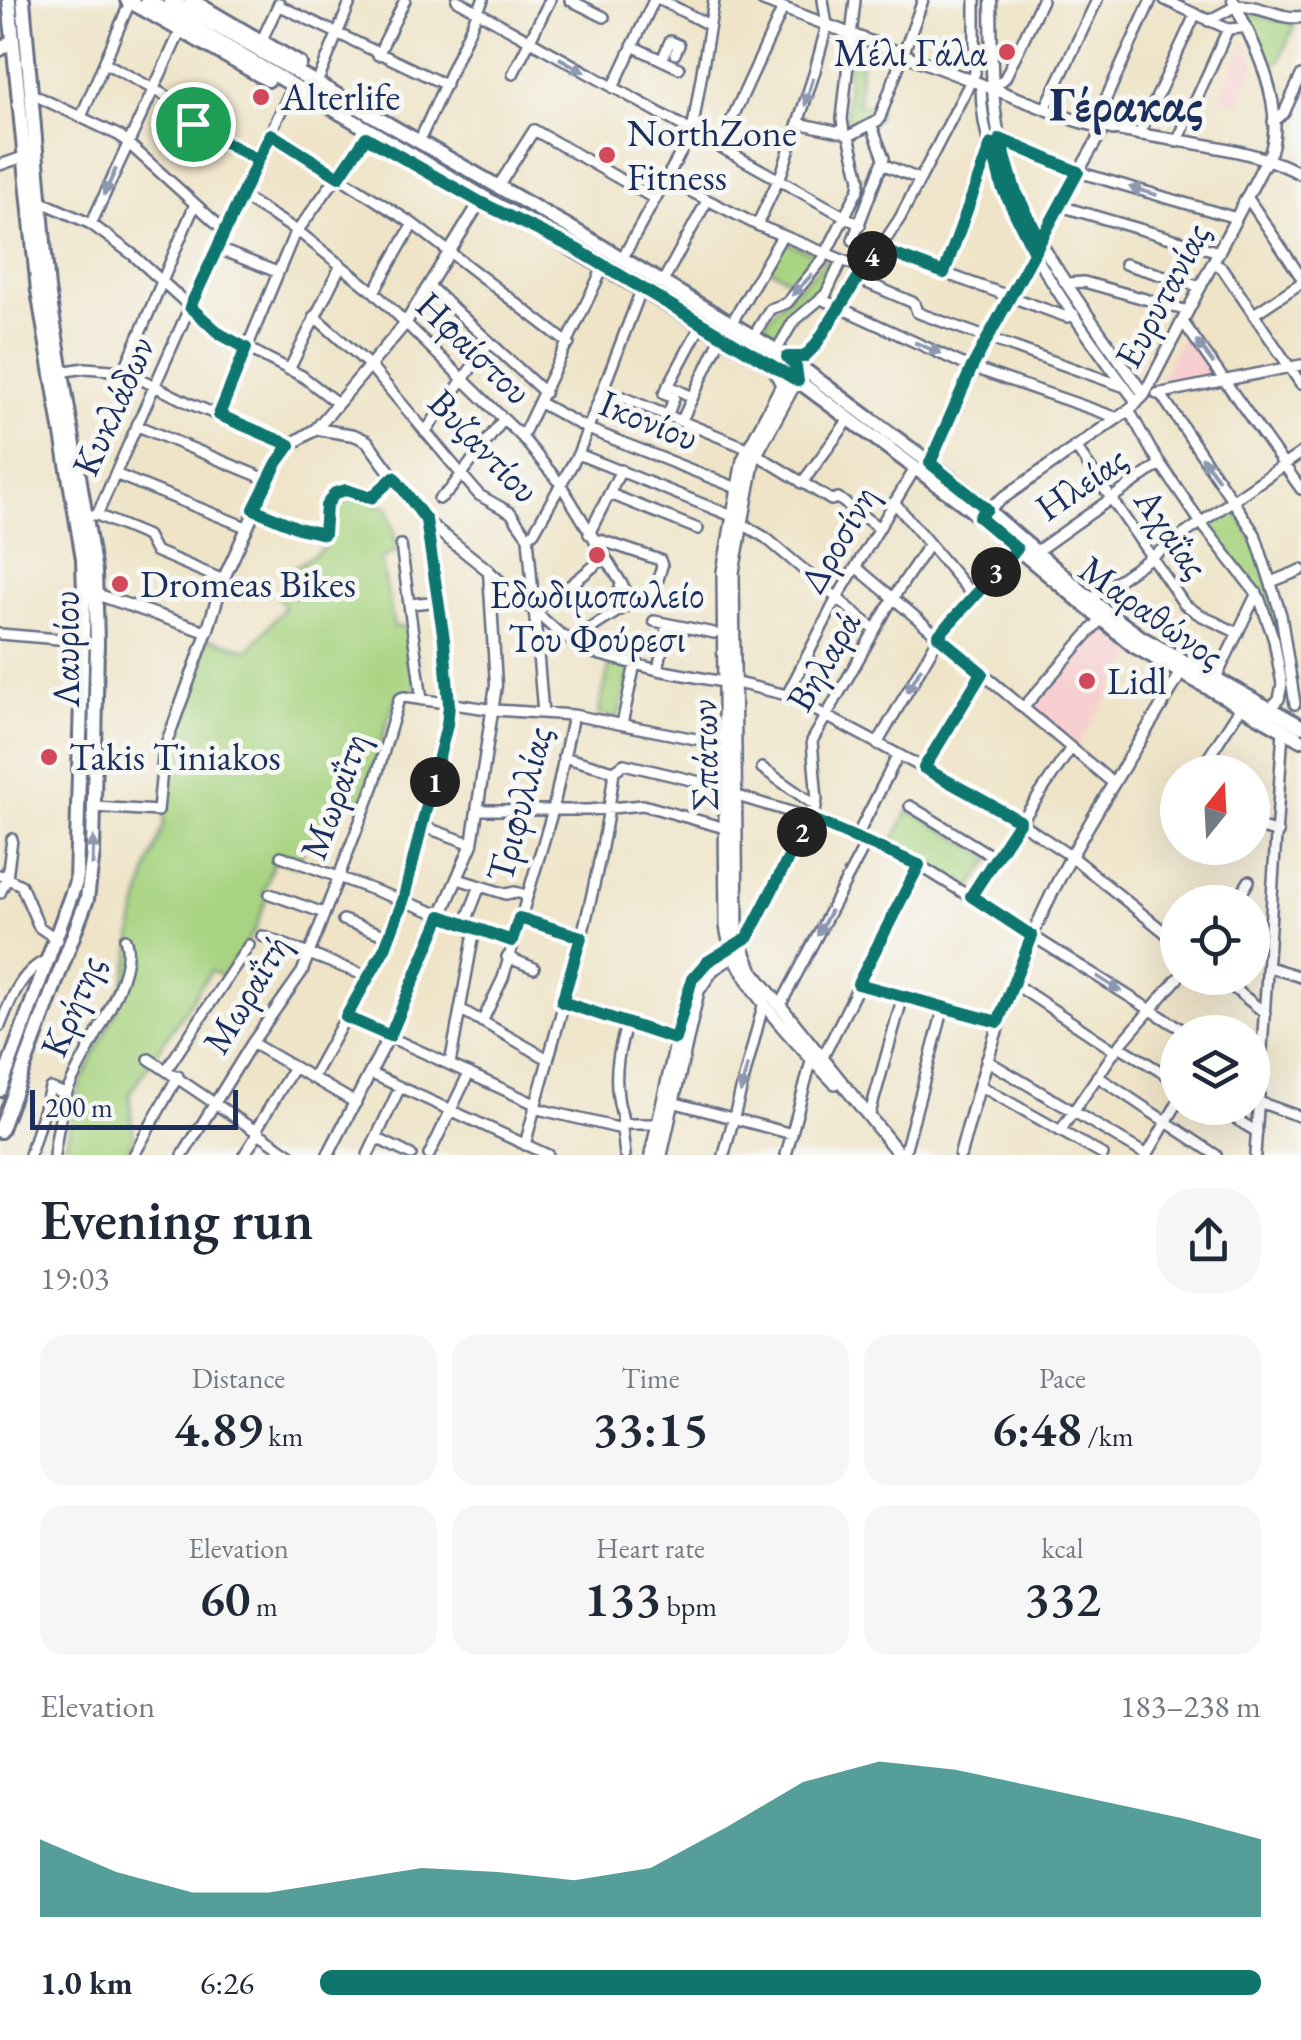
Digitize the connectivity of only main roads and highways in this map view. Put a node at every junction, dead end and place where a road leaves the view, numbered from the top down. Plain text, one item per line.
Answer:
1 (8, 0) edge
2 (22, 0) edge
3 (146, 0) edge
4 (170, 0) edge
5 (128, 1) edge
6 (195, 1) edge
7 (12, 40) junction
8 (0, 50) edge
9 (22, 63) junction
10 (0, 65) edge
11 (24, 92) junction
12 (30, 156) junction
13 (571, 228) junction
14 (576, 249) junction
15 (726, 330) junction
16 (786, 357) junction
17 (763, 359) junction
18 (798, 381) junction
19 (752, 451) junction
20 (923, 465) junction
21 (983, 513) junction
22 (736, 519) junction
23 (90, 592) junction
24 (1183, 669) junction
25 (1301, 726) edge
26 (1301, 740) edge
27 (730, 792) junction
28 (64, 942) junction
29 (736, 949) junction
30 (818, 1057) junction
31 (0, 1090) edge
32 (0, 1132) edge
33 (651, 1155) edge
34 (661, 1155) edge
35 (902, 1155) edge

1 - 7 main road, Λαυρίου
2 - 9 main road, Λαυρίου
3 - 14 main road, Μαραθώνος
4 - 13 main road, Μαραθώνος
5 - 14 main road, Μαραθώνος
6 - 13 main road, Μαραθώνος
7 - 8 main road
7 - 9 main road, Λαυρίου
9 - 10 main road
9 - 11 main road, Λαυρίου
10 - 11 main road
11 - 12 main road, Λαυρίου
12 - 23 main road, Λαυρίου
12 - 23 main road, Λαυρίου
13 - 15 main road, Μαραθώνος
14 - 15 main road, Μαραθώνος
15 - 16 main road, Μαραθώνος
15 - 17 main road, Μαραθώνος
16 - 18 main road
16 - 20 main road, Μαραθώνος
17 - 18 main road, Μαραθώνος
17 - 19 main road, Σπάτων
18 - 19 main road, Σπάτων
18 - 20 main road, Μαραθώνος
19 - 22 main road, Σπάτων
19 - 22 main road, Σπάτων
20 - 21 main road, Μαραθώνος
21 - 24 main road, Μαραθώνος
21 - 24 main road, Μαραθώνος
22 - 27 main road, Σπάτων
23 - 28 main road, Λαυρίου
28 -> 23 main road, Λαυρίου
24 - 25 main road, Μαραθώνος
24 - 26 main road, Μαραθώνος
27 - 29 main road, Σπάτων
27 - 29 main road, Σπάτων
28 - 31 main road, Λαυρίου
28 - 32 main road, Λαυρίου
29 - 30 main road
29 - 30 main road
29 - 33 main road
29 - 34 main road
30 - 35 main road

